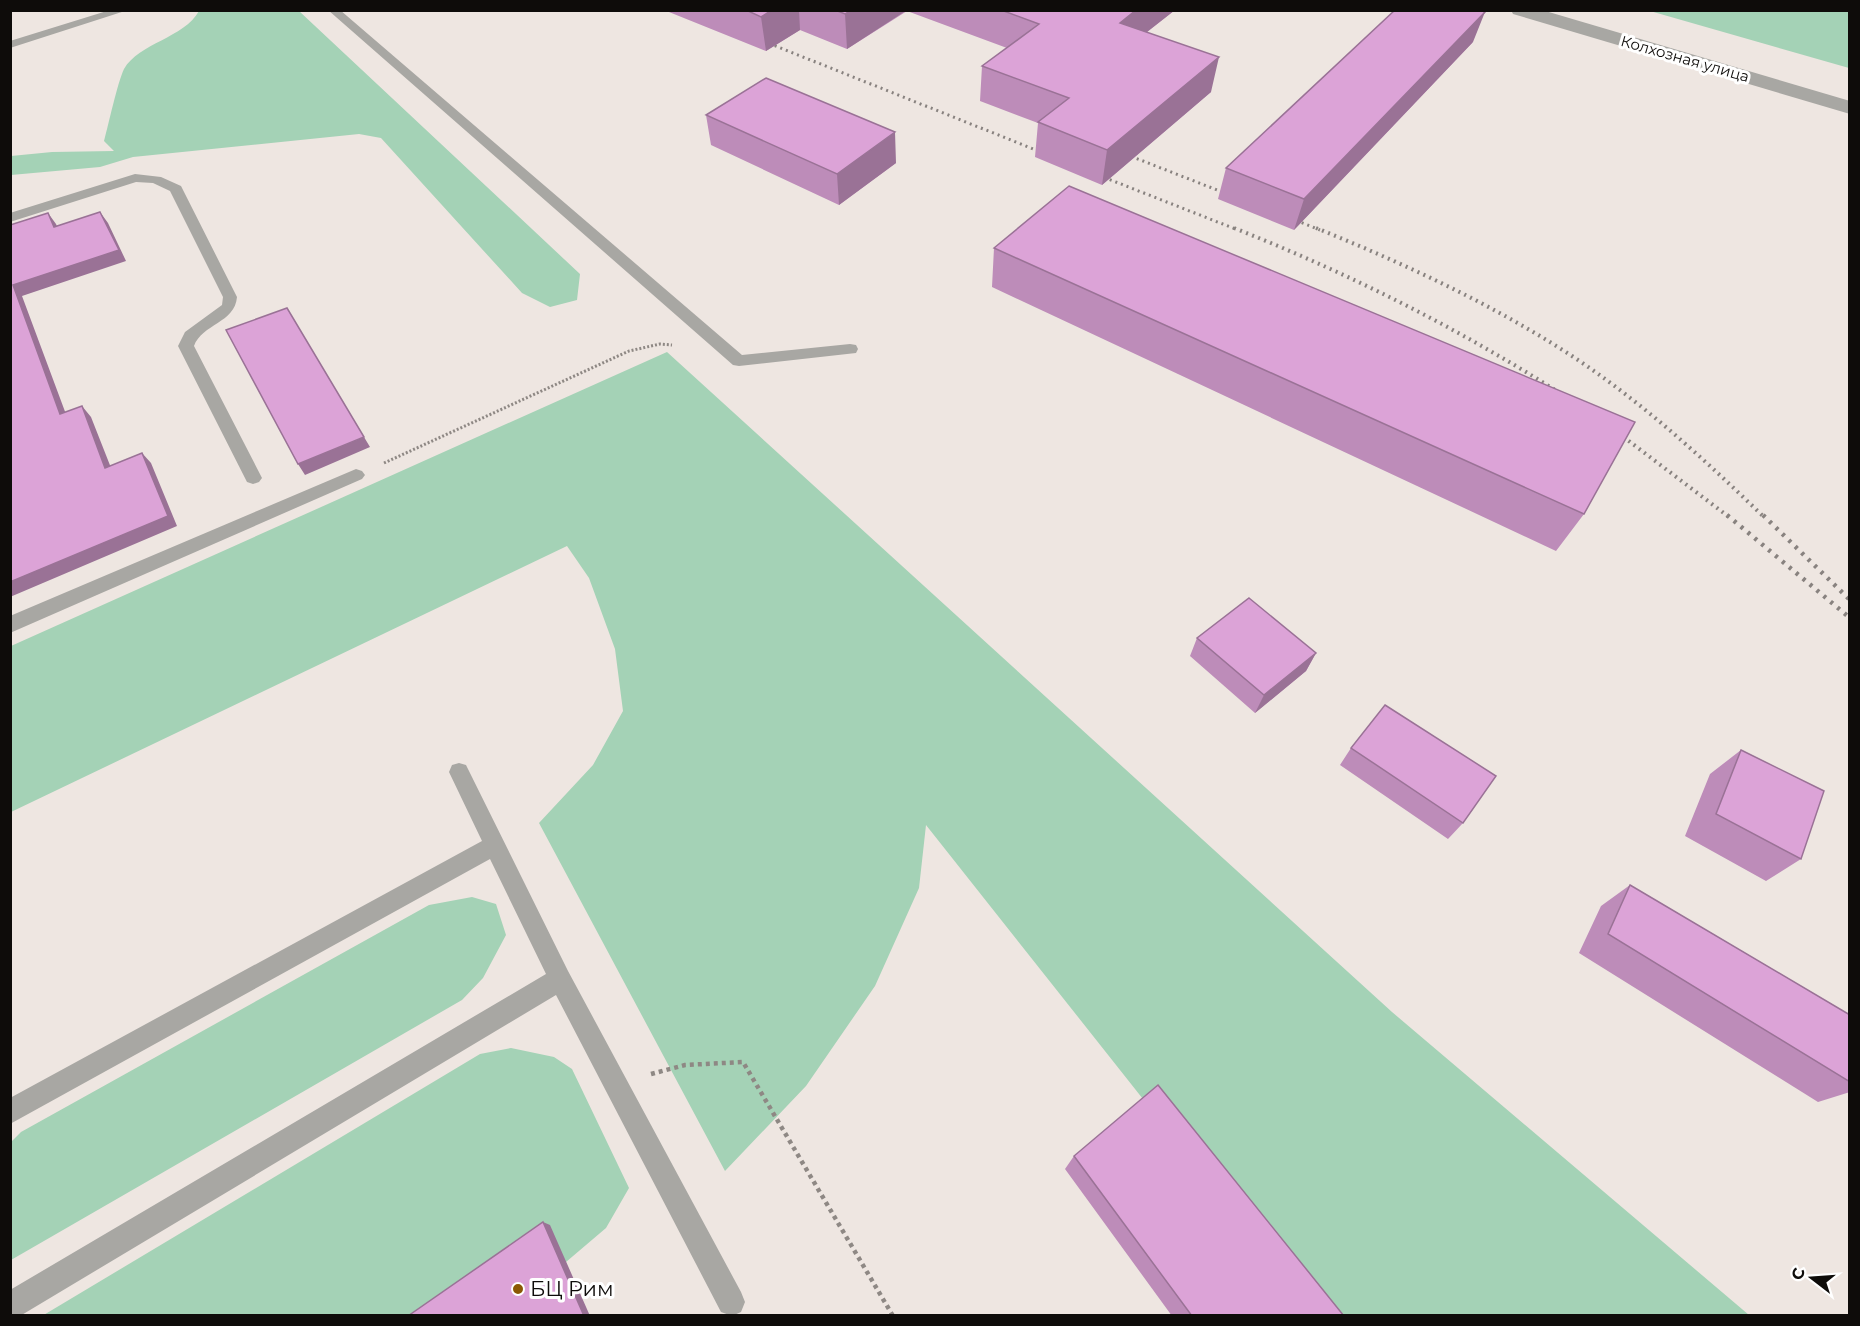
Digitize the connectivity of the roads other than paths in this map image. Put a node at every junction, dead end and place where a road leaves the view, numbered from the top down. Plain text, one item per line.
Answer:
1 (123, 10) edge
2 (333, 10) edge
3 (1520, 10) edge
4 (10, 45) edge
5 (1850, 108) edge
6 (10, 218) edge
7 (850, 349) dead end
8 (356, 475) road end
9 (253, 477) dead end
10 (10, 626) edge
11 (459, 772) dead end
12 (495, 845) junction
13 (560, 979) junction
14 (10, 1112) edge
15 (731, 1302) dead end
16 (10, 1306) edge

1 - 4 lane
2 - 7 lane
3 - 5 street, Колхозная улица
6 - 9 lane
8 - 10 lane
11 - 12 lane
12 - 13 lane
12 - 14 lane
13 - 15 lane
13 - 16 lane

